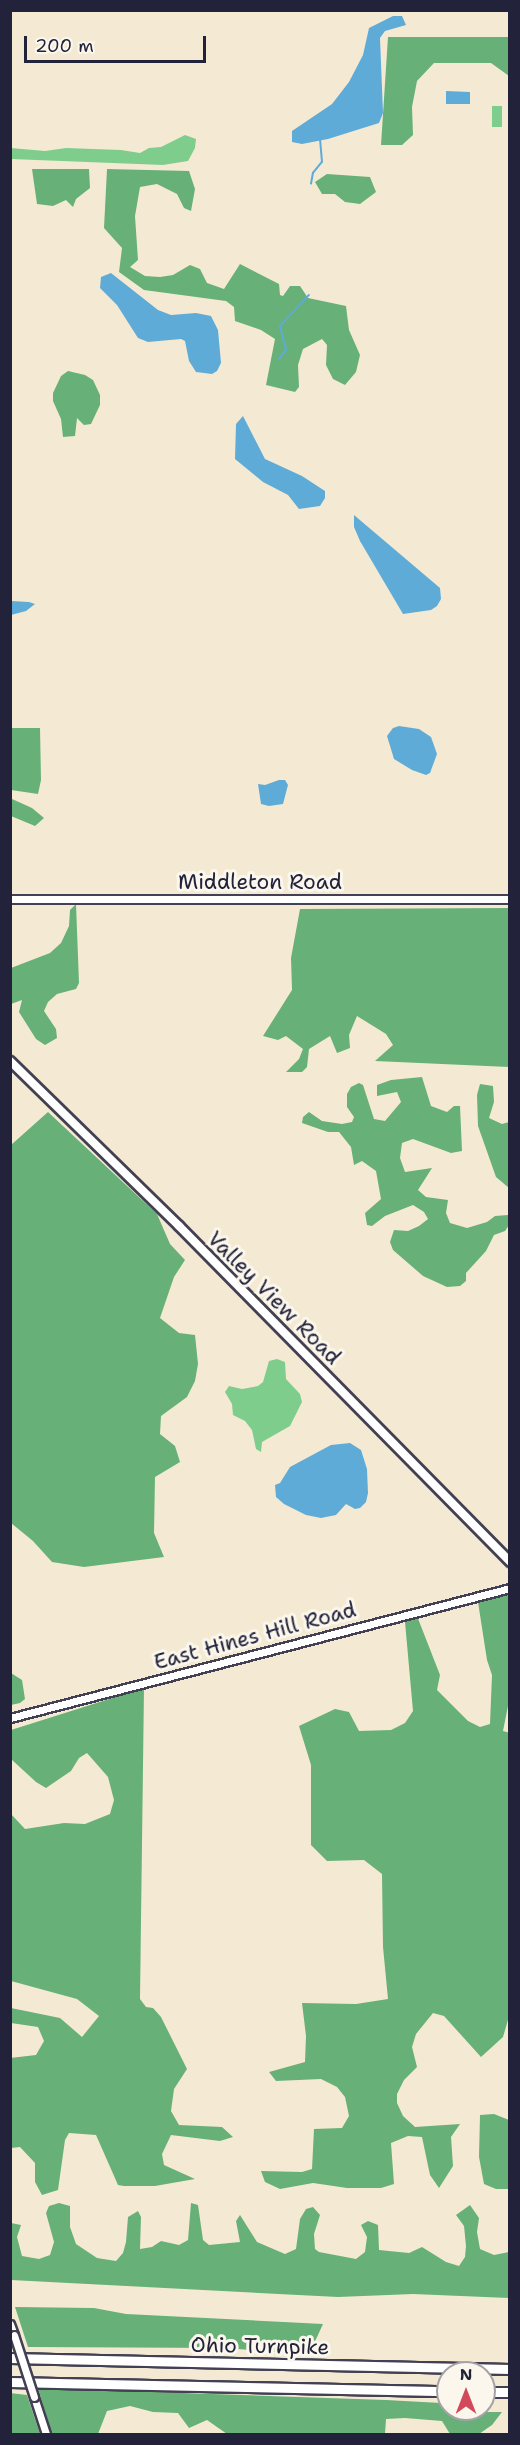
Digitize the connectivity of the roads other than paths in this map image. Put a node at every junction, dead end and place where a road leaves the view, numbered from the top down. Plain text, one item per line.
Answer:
1 (10, 899) edge
2 (510, 899) edge
3 (10, 1061) edge
4 (510, 1562) edge
5 (510, 1588) edge
6 (10, 1718) edge
7 (10, 2324) edge
8 (10, 2358) edge
9 (510, 2369) edge
10 (10, 2382) edge
11 (436, 2391) edge
12 (46, 2434) edge

1 - 2 street, Middleton Road
3 - 4 main road, Valley View Road
5 - 6 street, East Hines Hill Road
7 - 12 street, bridge
8 - 9 highway, Ohio Turnpike
10 - 11 highway, Ohio Turnpike

